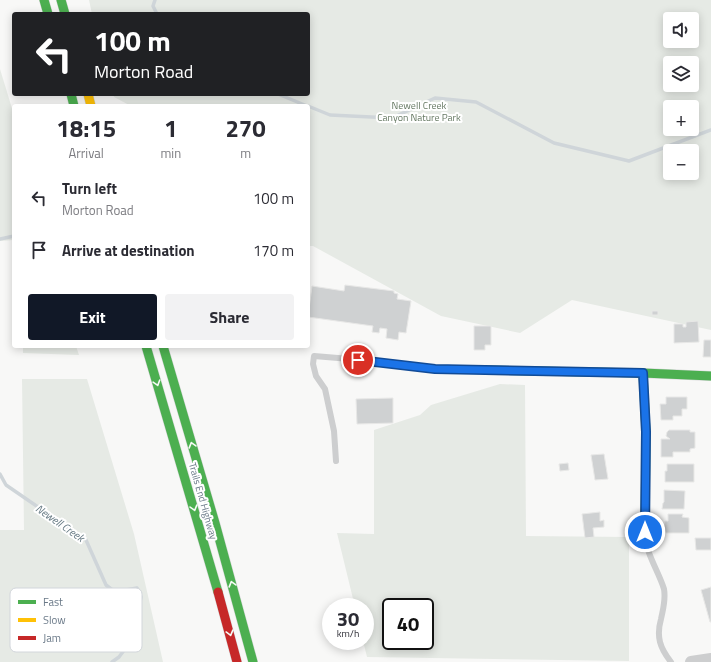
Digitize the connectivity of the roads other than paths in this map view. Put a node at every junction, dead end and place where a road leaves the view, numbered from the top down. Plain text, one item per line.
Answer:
1 (44, 0) edge
2 (61, 0) edge
3 (47, 12) edge
4 (64, 12) edge
5 (147, 348) edge
6 (164, 348) edge
7 (486, 370) joint
8 (643, 373) junction
9 (711, 376) edge
10 (336, 461) dead end
11 (645, 532) joint
12 (711, 659) edge
13 (237, 662) edge
14 (253, 662) edge
15 (671, 662) edge
16 (691, 662) edge

1 - 3 main road
2 - 4 main road
5 -> 13 main road, Trails End Highway
14 -> 6 main road, Trails End Highway
7 - 8 main road
7 - 10 lane
8 - 9 main road
8 - 11 main road
11 - 15 lane
12 - 16 street

